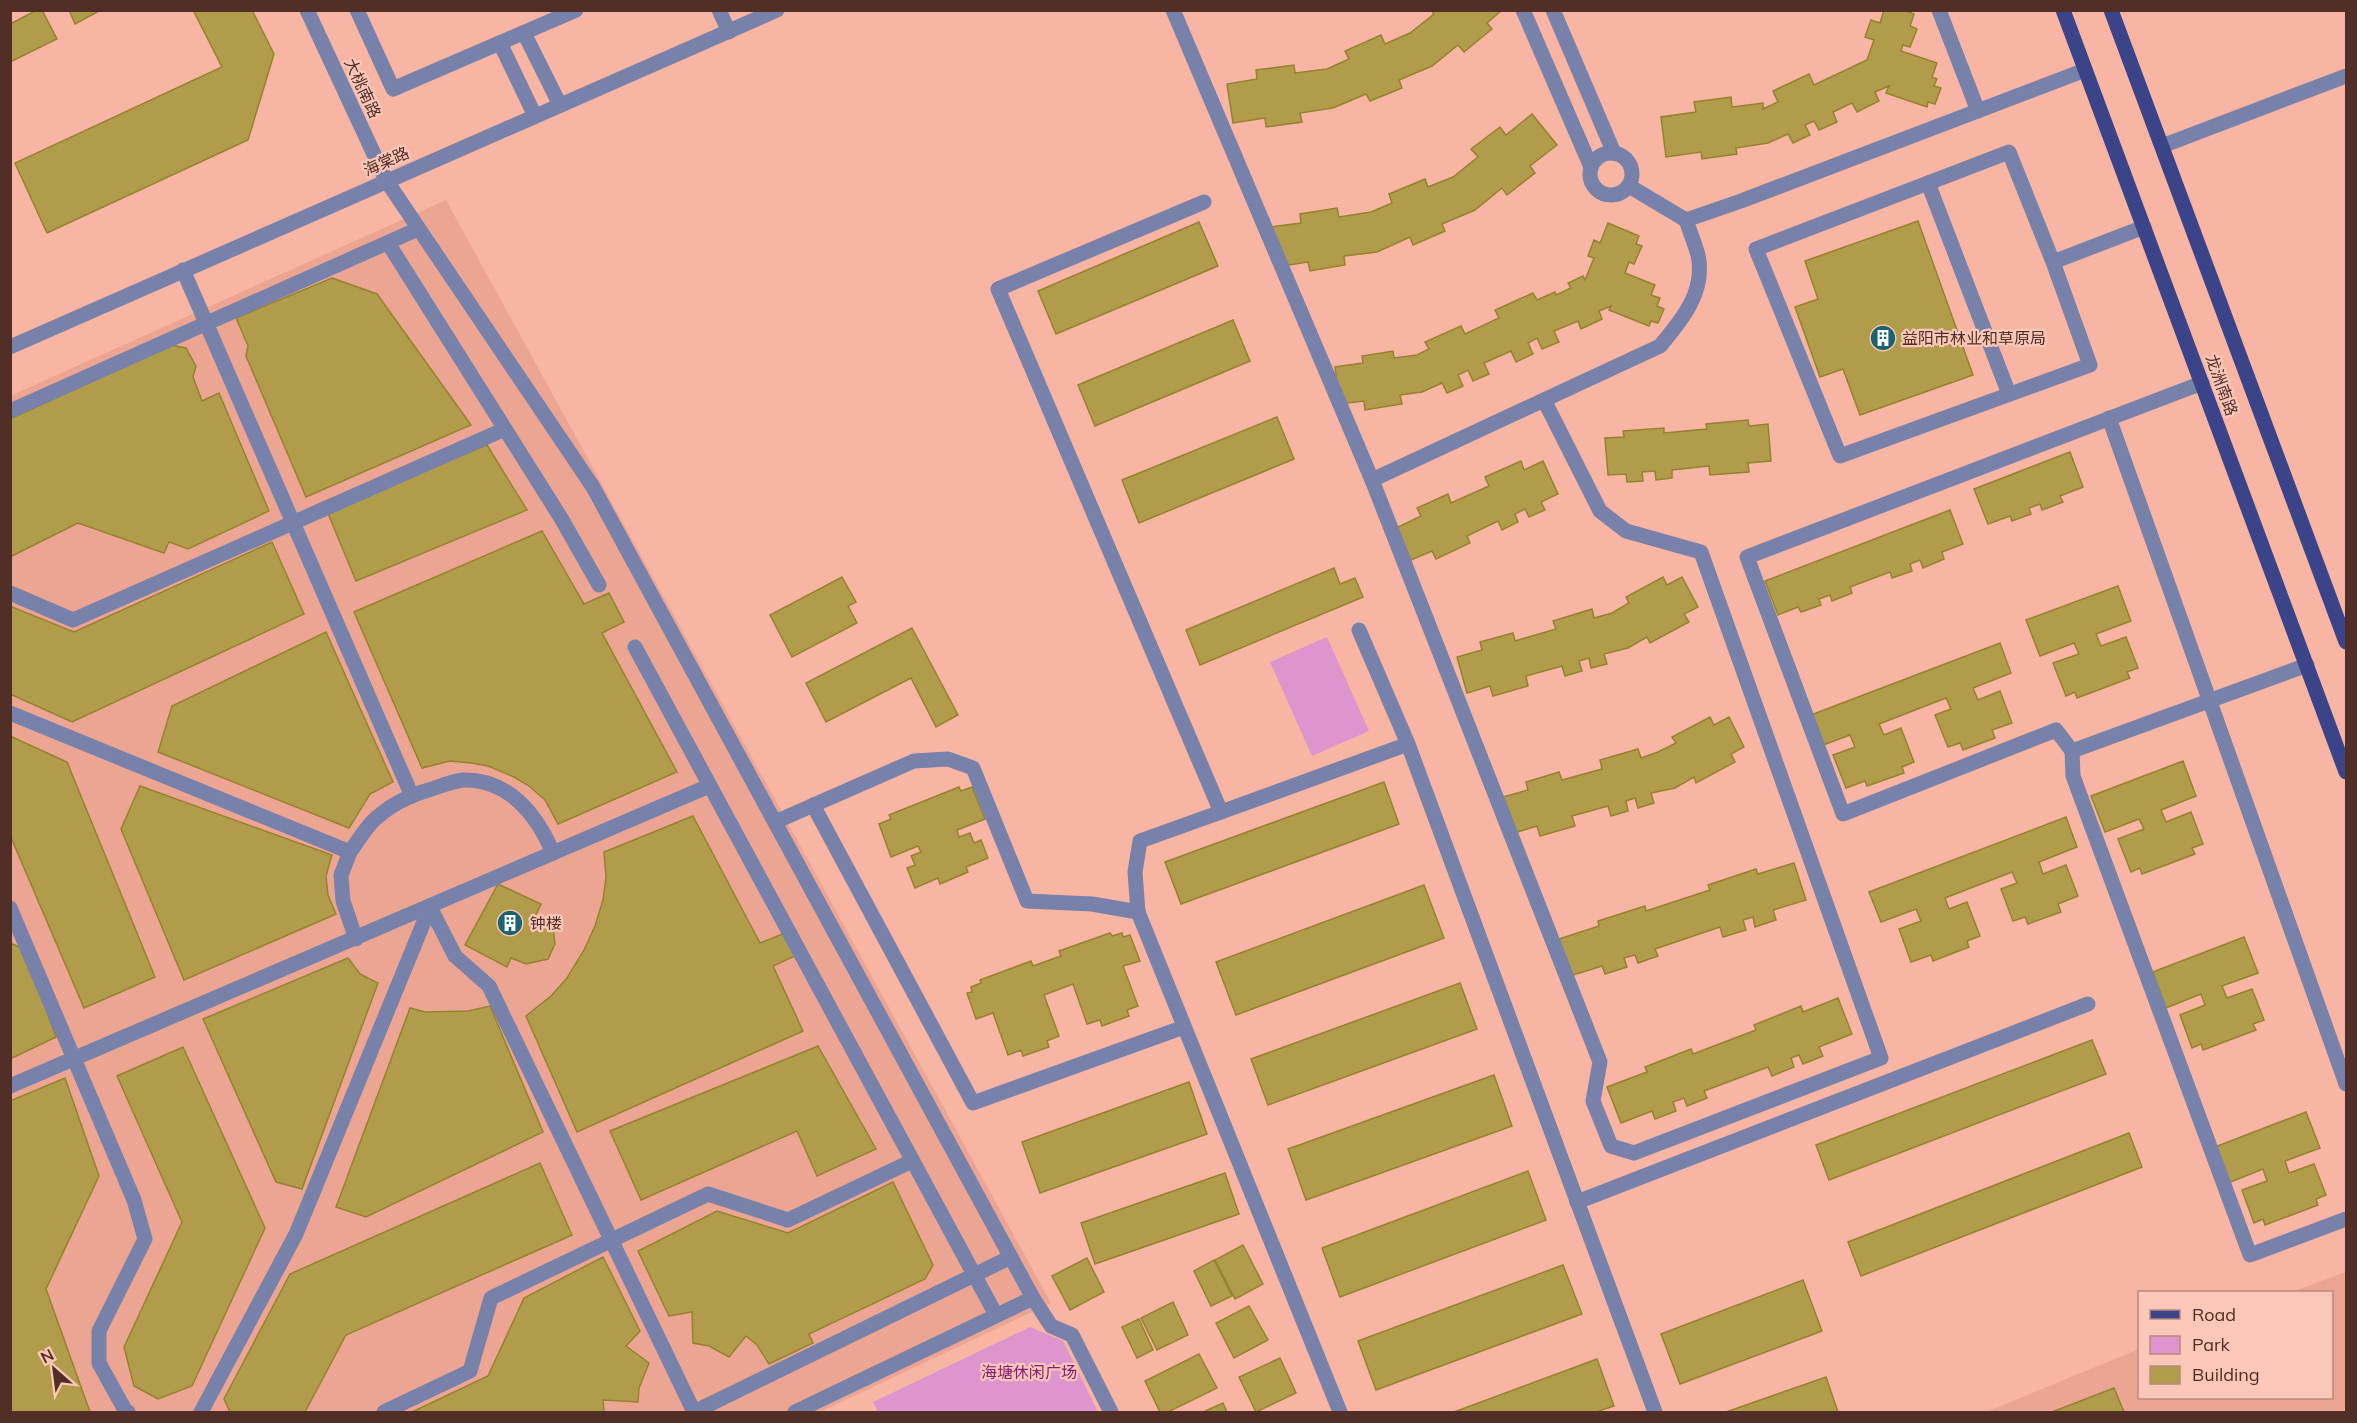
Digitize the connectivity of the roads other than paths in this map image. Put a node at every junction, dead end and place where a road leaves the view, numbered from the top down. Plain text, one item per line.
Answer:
1 (307, 10) edge
2 (357, 10) edge
3 (576, 10) edge
4 (719, 10) edge
5 (1173, 10) edge
6 (1523, 10) edge
7 (1553, 10) edge
8 (1939, 10) edge
9 (2063, 10) edge
10 (2111, 10) edge
11 (770, 12) edge
12 (729, 32) junction
13 (525, 33) junction
14 (500, 43) junction
15 (2085, 70) junction
16 (2346, 76) edge
17 (560, 105) junction
18 (1978, 111) junction
19 (535, 116) junction
20 (2162, 146) junction
21 (1614, 153) junction
22 (1591, 166) junction
23 (386, 180) junction
24 (1928, 183) junction
25 (1629, 186) junction
26 (1204, 202) dead end
27 (1686, 220) junction
28 (2144, 227) junction
29 (418, 229) junction
30 (388, 243) junction
31 (2053, 262) junction
32 (183, 270) junction
33 (206, 324) junction
34 (10, 347) edge
35 (2202, 383) junction
36 (2009, 394) junction
37 (1544, 400) junction
38 (10, 411) edge
39 (2109, 418) junction
40 (505, 429) junction
41 (1372, 480) junction
42 (293, 523) junction
43 (599, 585) dead end
44 (10, 593) edge
45 (1359, 630) dead end
46 (2346, 642) edge
47 (635, 647) dead end
48 (2307, 665) junction
49 (2210, 701) junction
50 (10, 713) edge
51 (1408, 744) junction
52 (2072, 751) junction
53 (2346, 772) edge
54 (709, 786) junction
55 (412, 796) junction
56 (813, 805) junction
57 (1221, 812) junction
58 (775, 822) junction
59 (350, 852) junction
60 (553, 853) junction
61 (430, 907) junction
62 (10, 908) edge
63 (1138, 912) junction
64 (356, 939) junction
65 (2088, 1004) dead end
66 (1184, 1027) junction
67 (74, 1059) junction
68 (2346, 1084) edge
69 (10, 1086) edge
70 (912, 1161) junction
71 (1577, 1202) junction
72 (2346, 1219) edge
73 (611, 1240) junction
74 (1011, 1257) junction
75 (974, 1275) junction
76 (1033, 1298) junction
77 (996, 1315) junction
78 (128, 1413) edge
79 (201, 1413) edge
80 (384, 1413) edge
81 (694, 1413) edge
82 (795, 1413) edge
83 (1111, 1413) edge
84 (1340, 1413) edge
85 (1655, 1413) edge

1 - 23 street, 大桃南路
2 - 14 street
3 - 13 street
4 - 12 street
5 - 41 street
6 - 22 street
7 - 21 street
8 - 18 street
9 - 15 main road, 龙洲南路
10 - 20 main road, 龙洲南路
11 - 12 street, 海棠路
12 - 17 street, 海棠路
13 - 14 street
13 - 17 street
14 - 19 street
15 - 18 street
15 - 28 main road, 龙洲南路
16 - 20 street
17 - 19 street, 海棠路
18 - 27 street
19 - 23 street, 海棠路
20 - 46 main road, 龙洲南路
21 - 22 street
21 - 25 street
22 - 25 street
23 - 29 street, 大桃南路
23 - 32 street, 海棠路
24 - 31 street
24 - 36 street
24 - 36 street
25 - 27 street
26 - 57 street
27 - 37 street
28 - 31 street
28 - 35 main road, 龙洲南路
29 - 30 street
29 - 58 street, 大桃南路
30 - 33 street
30 - 40 street
31 - 36 street
32 - 33 street
32 - 34 street, 海棠路
33 - 38 street
33 - 42 street
35 - 39 street
35 - 48 main road, 龙洲南路
37 - 41 street
37 - 41 street
39 - 49 street
39 - 52 street
40 - 42 street
40 - 43 street
42 - 44 street
42 - 55 street
45 - 51 street
47 - 54 street
48 - 49 street
48 - 53 main road, 龙洲南路
49 - 52 street
49 - 68 street
50 - 59 street
51 - 57 street
51 - 71 street
52 - 72 street
54 - 60 street
54 - 70 street
55 - 59 street
55 - 60 street
56 - 58 street
56 - 63 street
56 - 66 street
57 - 63 street
58 - 74 street, 大桃南路
59 - 64 street
60 - 61 street
61 - 64 street
61 - 73 street
61 - 79 street
62 - 67 street
63 - 66 street
64 - 67 street
65 - 71 street
66 - 84 street
67 - 69 street
67 - 78 street
70 - 73 street
70 - 75 street
71 - 85 street
73 - 80 street
73 - 81 street
74 - 75 street
74 - 76 street, 大桃南路
75 - 77 street
75 - 81 street
76 - 77 street
76 - 83 street, 大桃南路
77 - 82 street

